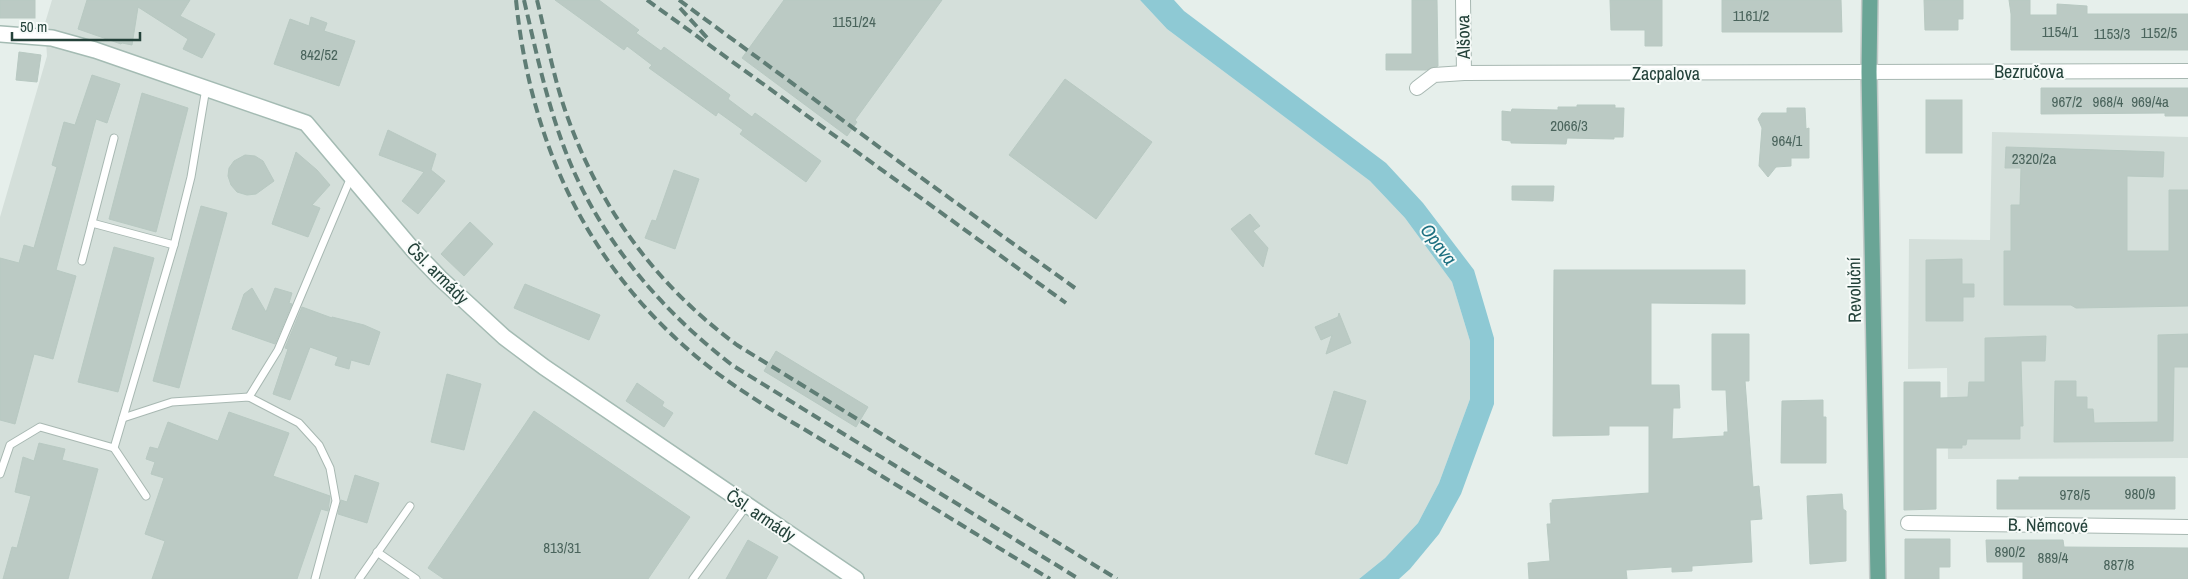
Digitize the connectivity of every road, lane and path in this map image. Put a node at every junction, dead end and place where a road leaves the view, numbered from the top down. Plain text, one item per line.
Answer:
1 (1462, 0) edge
2 (1870, 0) edge
3 (0, 34) edge
4 (2188, 71) edge
5 (1869, 72) junction
6 (1464, 73) junction
7 (206, 88) junction
8 (1417, 88) dead end
9 (114, 138) dead end
10 (351, 176) junction
11 (92, 224) junction
12 (174, 246) junction
13 (82, 261) dead end
14 (249, 397) junction
15 (123, 418) junction
16 (114, 448) junction
17 (0, 474) edge
18 (146, 496) dead end
19 (747, 505) junction
20 (410, 506) dead end
21 (1908, 523) dead end
22 (2188, 527) edge
23 (378, 552) junction
24 (315, 579) edge
25 (359, 579) edge
26 (416, 579) edge
27 (693, 579) edge
28 (856, 579) edge
29 (1878, 579) edge

1 - 6 street, Alšova
2 - 5 main road, Revoluční
3 - 7 main road, Čsl. armády
4 - 5 street, Bezručova
5 - 6 street, Zacpalova
5 - 29 main road, Revoluční
6 - 8 street, Zacpalova
7 - 10 main road, Čsl. armády
7 - 12 lane
9 - 11 lane
10 - 14 lane
10 - 19 main road, Čsl. armády
11 - 12 lane
11 - 13 lane
12 - 15 lane
14 - 15 lane
14 - 24 lane
15 - 16 lane
16 - 17 lane
16 - 18 lane
19 - 27 lane
19 - 28 main road, Čsl. armády
20 - 23 lane
21 - 22 street, B. Němcové
23 - 25 lane
23 - 26 lane

